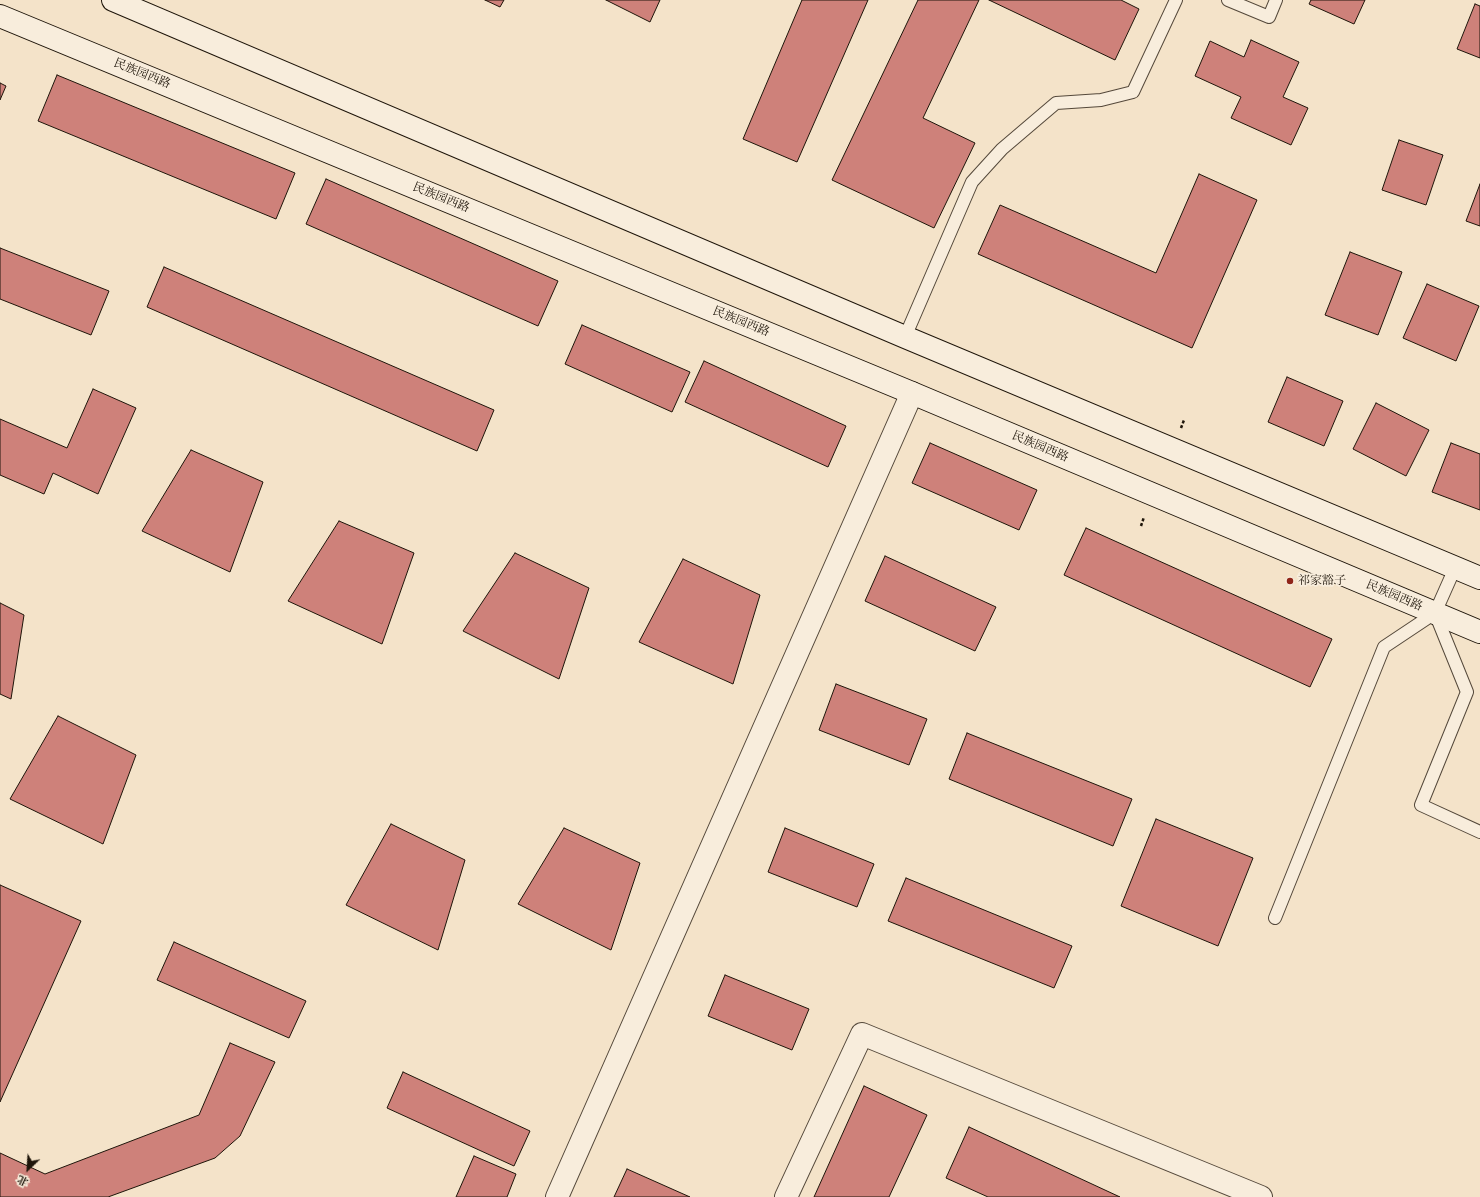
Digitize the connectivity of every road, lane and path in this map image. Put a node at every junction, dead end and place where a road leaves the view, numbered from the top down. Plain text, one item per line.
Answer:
1 (113, 0) edge
2 (1176, 0) edge
3 (1228, 0) edge
4 (1276, 0) edge
5 (0, 16) edge
6 (904, 337) junction
7 (912, 393) junction
8 (1455, 568) junction
9 (1480, 578) edge
10 (1435, 613) junction
11 (1480, 632) edge
12 (1480, 832) edge
13 (1274, 918) dead end
14 (1257, 1196) edge
15 (557, 1197) edge
16 (786, 1197) edge

1 - 6 main road
2 - 6 lane
3 - 4 lane
5 - 7 main road, 民族园西路
6 - 8 main road
7 - 10 main road, 民族园西路
7 - 15 main road
8 - 9 main road
8 - 10 lane
10 - 11 main road, 民族园西路
10 - 12 lane
10 - 13 lane
14 - 16 main road

